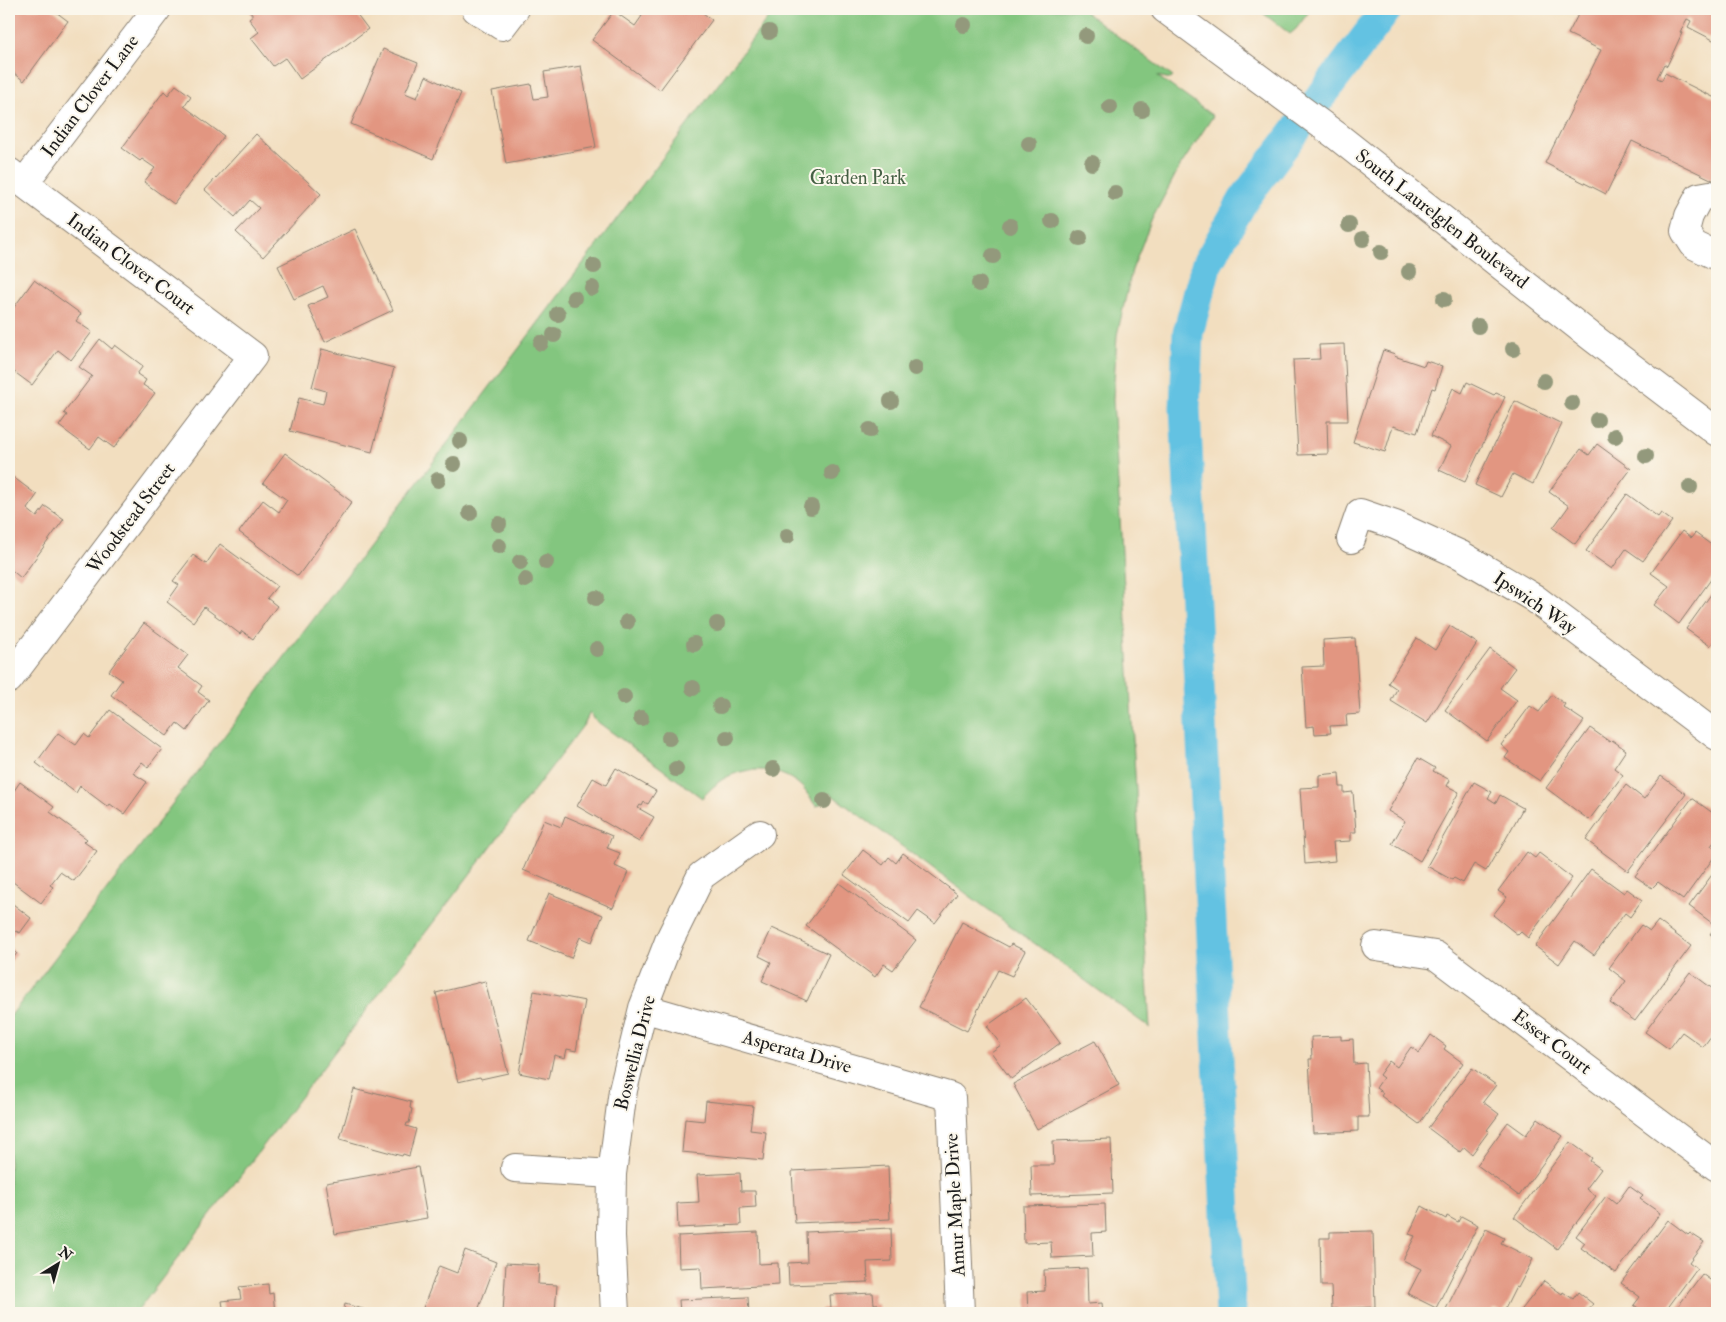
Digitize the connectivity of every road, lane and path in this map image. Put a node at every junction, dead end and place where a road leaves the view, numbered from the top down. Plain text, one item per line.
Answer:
1 (157, 9) edge
2 (476, 9) edge
3 (1165, 9) edge
4 (509, 18) edge
5 (16, 178) edge
6 (1717, 196) edge
7 (1717, 256) edge
8 (253, 356) joint
9 (1717, 432) edge
10 (1351, 540) dead end
11 (9, 679) edge
12 (1717, 736) edge
13 (760, 834) dead end
14 (1376, 946) dead end
15 (643, 1008) junction
16 (951, 1097) joint
17 (1717, 1167) edge
18 (515, 1168) dead end
19 (612, 1174) junction
20 (615, 1313) edge
21 (960, 1313) edge

1 - 5 street, Indian Clover Lane
2 - 4 street
3 - 9 street, South Laurelglen Boulevard
5 - 8 street, Indian Clover Court
6 - 7 street
8 - 11 street, Woodstead Street
10 - 12 street, Ipswich Way
13 - 15 street, Boswellia Drive
14 - 17 street, Essex Court
15 - 16 street, Asperata Drive
15 - 19 street, Boswellia Drive
16 - 21 street, Amur Maple Drive
18 - 19 street
19 - 20 street, Boswellia Drive

